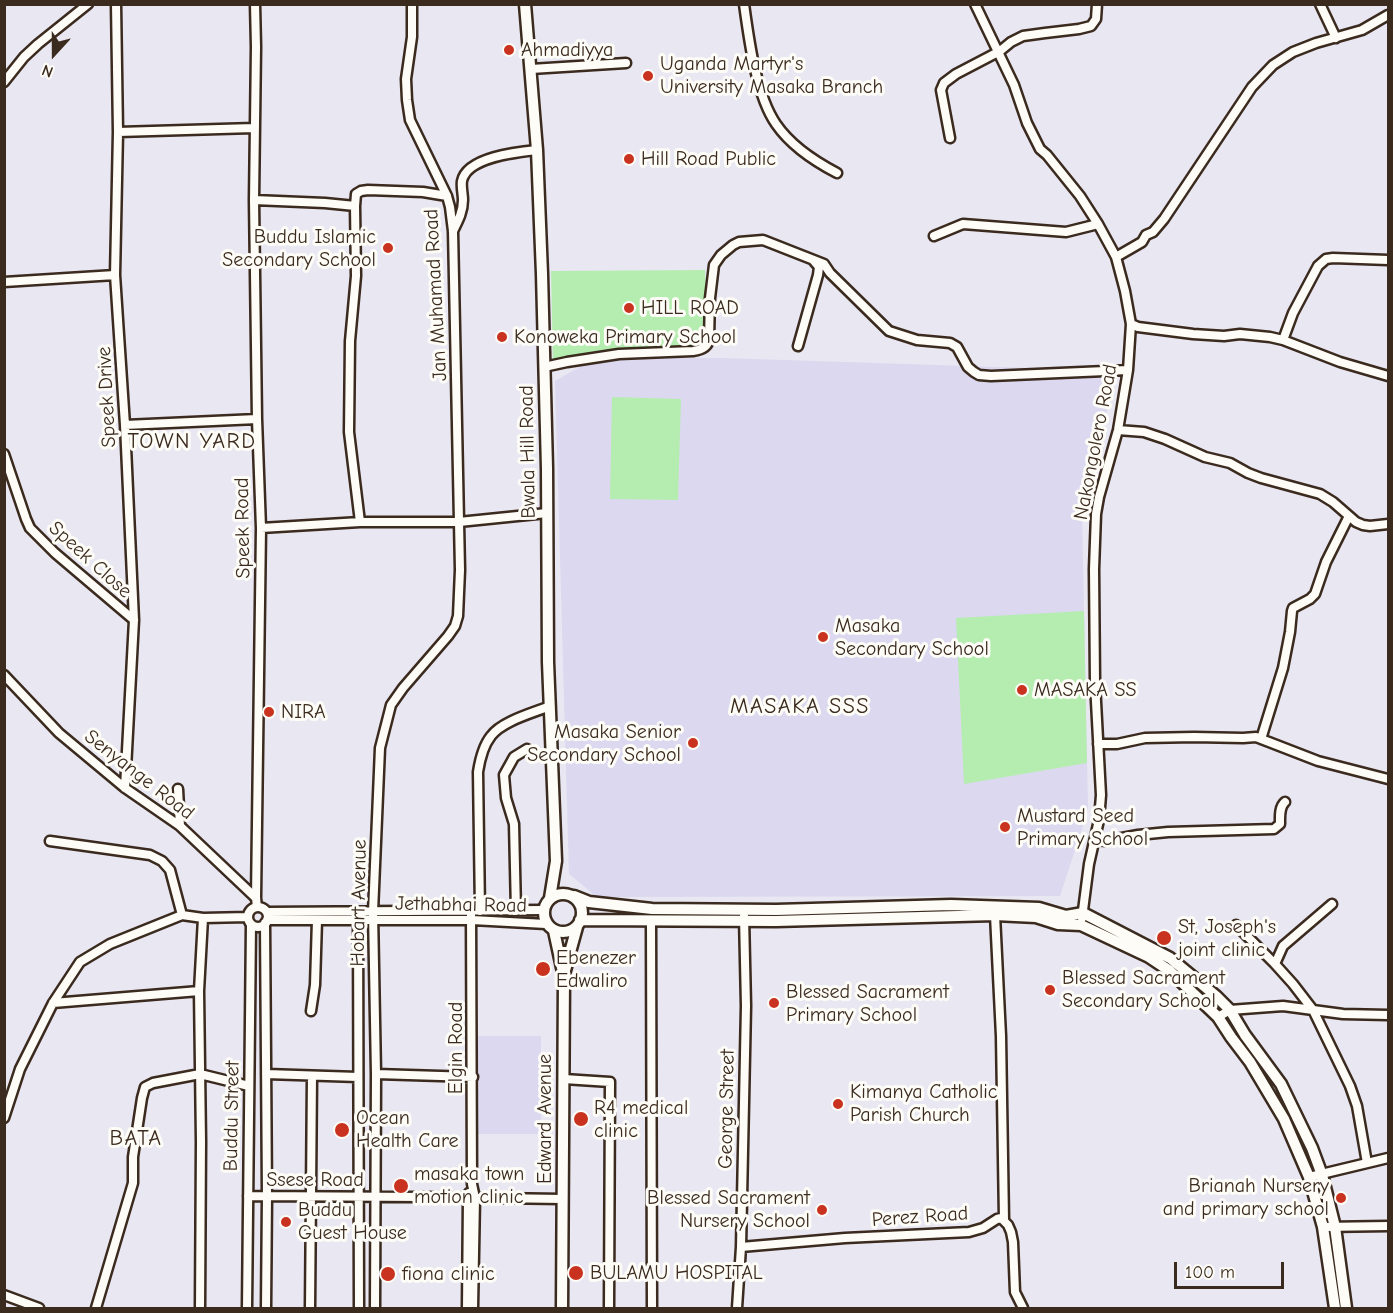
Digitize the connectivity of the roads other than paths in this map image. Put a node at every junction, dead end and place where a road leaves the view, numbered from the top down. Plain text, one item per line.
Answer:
1 (88, 4) edge
2 (116, 4) edge
3 (255, 4) edge
4 (412, 4) edge
5 (525, 4) edge
6 (744, 4) edge
7 (975, 4) edge
8 (1097, 4) edge
9 (1320, 4) edge
10 (1389, 15) edge
11 (1336, 38) junction
12 (998, 52) junction
13 (627, 63) dead end
14 (531, 69) junction
15 (4, 82) edge
16 (255, 128) junction
17 (118, 132) junction
18 (950, 138) dead end
19 (537, 150) junction
20 (837, 173) dead end
21 (447, 196) junction
22 (254, 200) junction
23 (355, 206) junction
24 (1098, 224) junction
25 (453, 231) junction
26 (934, 236) dead end
27 (1116, 257) junction
28 (811, 258) junction
29 (1389, 260) edge
30 (116, 275) junction
31 (4, 282) edge
32 (1131, 324) junction
33 (1283, 340) junction
34 (798, 346) dead end
35 (544, 367) junction
36 (1128, 370) junction
37 (1389, 376) edge
38 (257, 418) junction
39 (125, 424) junction
40 (1118, 430) junction
41 (4, 454) edge
42 (547, 513) junction
43 (1349, 516) junction
44 (360, 522) junction
45 (459, 522) junction
46 (1389, 524) edge
47 (261, 528) junction
48 (134, 620) junction
49 (4, 675) edge
50 (550, 706) junction
51 (1262, 739) junction
52 (1098, 744) junction
53 (527, 749) dead end
54 (1389, 779) edge
55 (124, 788) junction
56 (178, 789) dead end
57 (1285, 802) dead end
58 (180, 826) junction
59 (1095, 840) junction
60 (50, 841) dead end
61 (556, 861) junction
62 (571, 895) junction
63 (550, 898) junction
64 (257, 903) junction
65 (1332, 904) dead end
66 (543, 910) junction
67 (516, 911) junction
68 (474, 914) junction
69 (182, 915) junction
70 (744, 915) junction
71 (995, 915) junction
72 (358, 916) junction
73 (374, 916) junction
74 (203, 918) junction
75 (266, 918) junction
76 (1082, 919) junction
77 (317, 920) junction
78 (651, 920) junction
79 (250, 921) junction
80 (578, 924) junction
81 (1236, 925) dead end
82 (550, 927) junction
83 (1275, 964) junction
84 (564, 977) junction
85 (199, 991) junction
86 (53, 1003) junction
87 (1230, 1010) junction
88 (1313, 1010) junction
89 (311, 1011) dead end
90 (1389, 1015) edge
91 (1218, 1017) junction
92 (200, 1074) junction
93 (267, 1074) junction
94 (376, 1074) junction
95 (312, 1076) junction
96 (358, 1077) junction
97 (473, 1077) junction
98 (564, 1079) junction
99 (249, 1086) junction
100 (4, 1118) edge
101 (1389, 1158) edge
102 (1367, 1163) junction
103 (1322, 1175) junction
104 (1309, 1177) junction
105 (248, 1196) junction
106 (267, 1196) junction
107 (310, 1197) junction
108 (359, 1197) junction
109 (376, 1197) junction
110 (471, 1198) junction
111 (563, 1199) junction
112 (1004, 1220) junction
113 (1389, 1226) edge
114 (1323, 1227) junction
115 (1335, 1227) junction
116 (741, 1247) junction
117 (4, 1295) edge
118 (39, 1308) edge
119 (96, 1308) edge
120 (200, 1308) edge
121 (247, 1308) edge
122 (266, 1308) edge
123 (310, 1308) edge
124 (359, 1308) edge
125 (375, 1308) edge
126 (467, 1308) edge
127 (473, 1308) edge
128 (562, 1308) edge
129 (609, 1308) edge
130 (652, 1308) edge
131 (737, 1308) edge
132 (1023, 1308) edge
133 (1335, 1308) edge
134 (1346, 1308) edge

1 - 15 street
2 - 17 street, Speek Drive
3 - 16 street, Speek Road
4 - 21 street, Jan Muhamad Road
5 - 14 street, Bwala Hill Road
6 - 20 street
7 - 12 street, Nakongolero Road
8 - 12 street
9 - 11 street
10 - 11 street
11 - 27 street
12 - 18 street
12 - 24 street, Nakongolero Road
13 - 14 street
14 - 19 street, Bwala Hill Road
16 - 17 street
16 - 22 street, Speek Road
17 - 30 street, Speek Drive
19 - 25 street
19 - 35 street, Bwala Hill Road
21 - 23 street
21 - 25 street, Jan Muhamad Road
22 - 23 street
22 - 38 street, Speek Road
23 - 44 street
24 - 26 street
24 - 27 street, Nakongolero Road
25 - 45 street, Jan Muhamad Road
27 - 32 street, Nakongolero Road
28 - 34 street
28 - 35 street
28 - 36 street
29 - 33 street
30 - 31 street
30 - 39 street, Speek Drive
32 - 33 street
32 - 36 street, Nakongolero Road
33 - 37 street
35 - 42 street, Bwala Hill Road
36 - 40 street, Nakongolero Road
38 - 39 street
38 - 47 street, Speek Road
39 - 48 street, Speek Drive
40 - 43 street
40 - 52 street, Nakongolero Road
41 - 48 street, Speek Close
42 - 45 street
42 - 50 street, Bwala Hill Road
43 - 46 street
43 - 51 street
44 - 45 street
44 - 47 street
45 - 73 street, Hobart Avenue
47 - 64 street, Speek Road
48 - 55 street, Speek Drive
49 - 55 street, Senyange Road
50 - 61 street, Bwala Hill Road
50 - 68 street, Elgin Road
51 - 52 street
51 - 54 street
52 - 59 street, Nakongolero Road
53 - 67 street
55 - 58 street, Senyange Road
56 - 58 street
57 - 59 street
58 - 64 street, Senyange Road
59 - 76 street, Nakongolero Road
60 - 69 street
61 - 62 street
61 - 63 street, Bwala Hill Road
62 - 63 street
62 - 70 street
62 - 80 street
63 - 66 street
64 - 75 street, Senyange Road
64 - 79 street
65 - 83 street
66 - 67 street, Jethabhai Road
66 - 82 street
67 - 68 street, Jethabhai Road
68 - 73 street, Jethabhai Road
68 - 82 street, Jethabhai Road
68 - 97 street, Elgin Road
69 - 74 street
69 - 86 street
70 - 71 street
70 - 76 street
70 - 78 street
70 - 116 street, George Street
71 - 76 street
71 - 112 street
72 - 73 street, Jethabhai Road
72 - 75 street, Jethabhai Road
72 - 77 street, Jethabhai Road
72 - 96 street, Hobart Avenue
73 - 94 street, Hobart Avenue
74 - 79 street
74 - 85 street
75 - 77 street, Jethabhai Road
75 - 79 street
75 - 93 street
76 - 87 street
76 - 91 street
77 - 89 street
78 - 80 street
78 - 130 street
79 - 99 street, Buddu Street
80 - 82 street
80 - 84 street
81 - 83 street
82 - 84 street, Edward Avenue
83 - 88 street
84 - 98 street, Edward Avenue
85 - 86 street
85 - 92 street
86 - 100 street
87 - 88 street
87 - 91 street
87 - 103 street
88 - 90 street
88 - 102 street
91 - 104 street
92 - 99 street
92 - 119 street
92 - 120 street
93 - 95 street
93 - 106 street
94 - 97 street
94 - 109 street, Hobart Avenue
95 - 96 street
95 - 107 street
96 - 108 street, Hobart Avenue
97 - 110 street, Elgin Road
98 - 111 street, Edward Avenue
98 - 129 street
99 - 105 street, Buddu Street
101 - 102 street
102 - 103 street
103 - 104 street
103 - 115 street
104 - 114 street
105 - 106 street, Ssese Road
105 - 121 street, Buddu Street
106 - 107 street, Ssese Road
106 - 122 street
107 - 108 street, Ssese Road
107 - 123 street
108 - 109 street, Ssese Road
108 - 124 street, Hobart Avenue
109 - 110 street, Ssese Road
109 - 125 street, Hobart Avenue
110 - 111 street, Ssese Road
110 - 126 street, Elgin Road
110 - 127 street, Elgin Road
111 - 128 street, Edward Avenue
112 - 116 street, Perez Road
112 - 132 street
113 - 115 street
114 - 115 street
114 - 133 street
115 - 134 street
116 - 131 street, George Street
117 - 118 street

